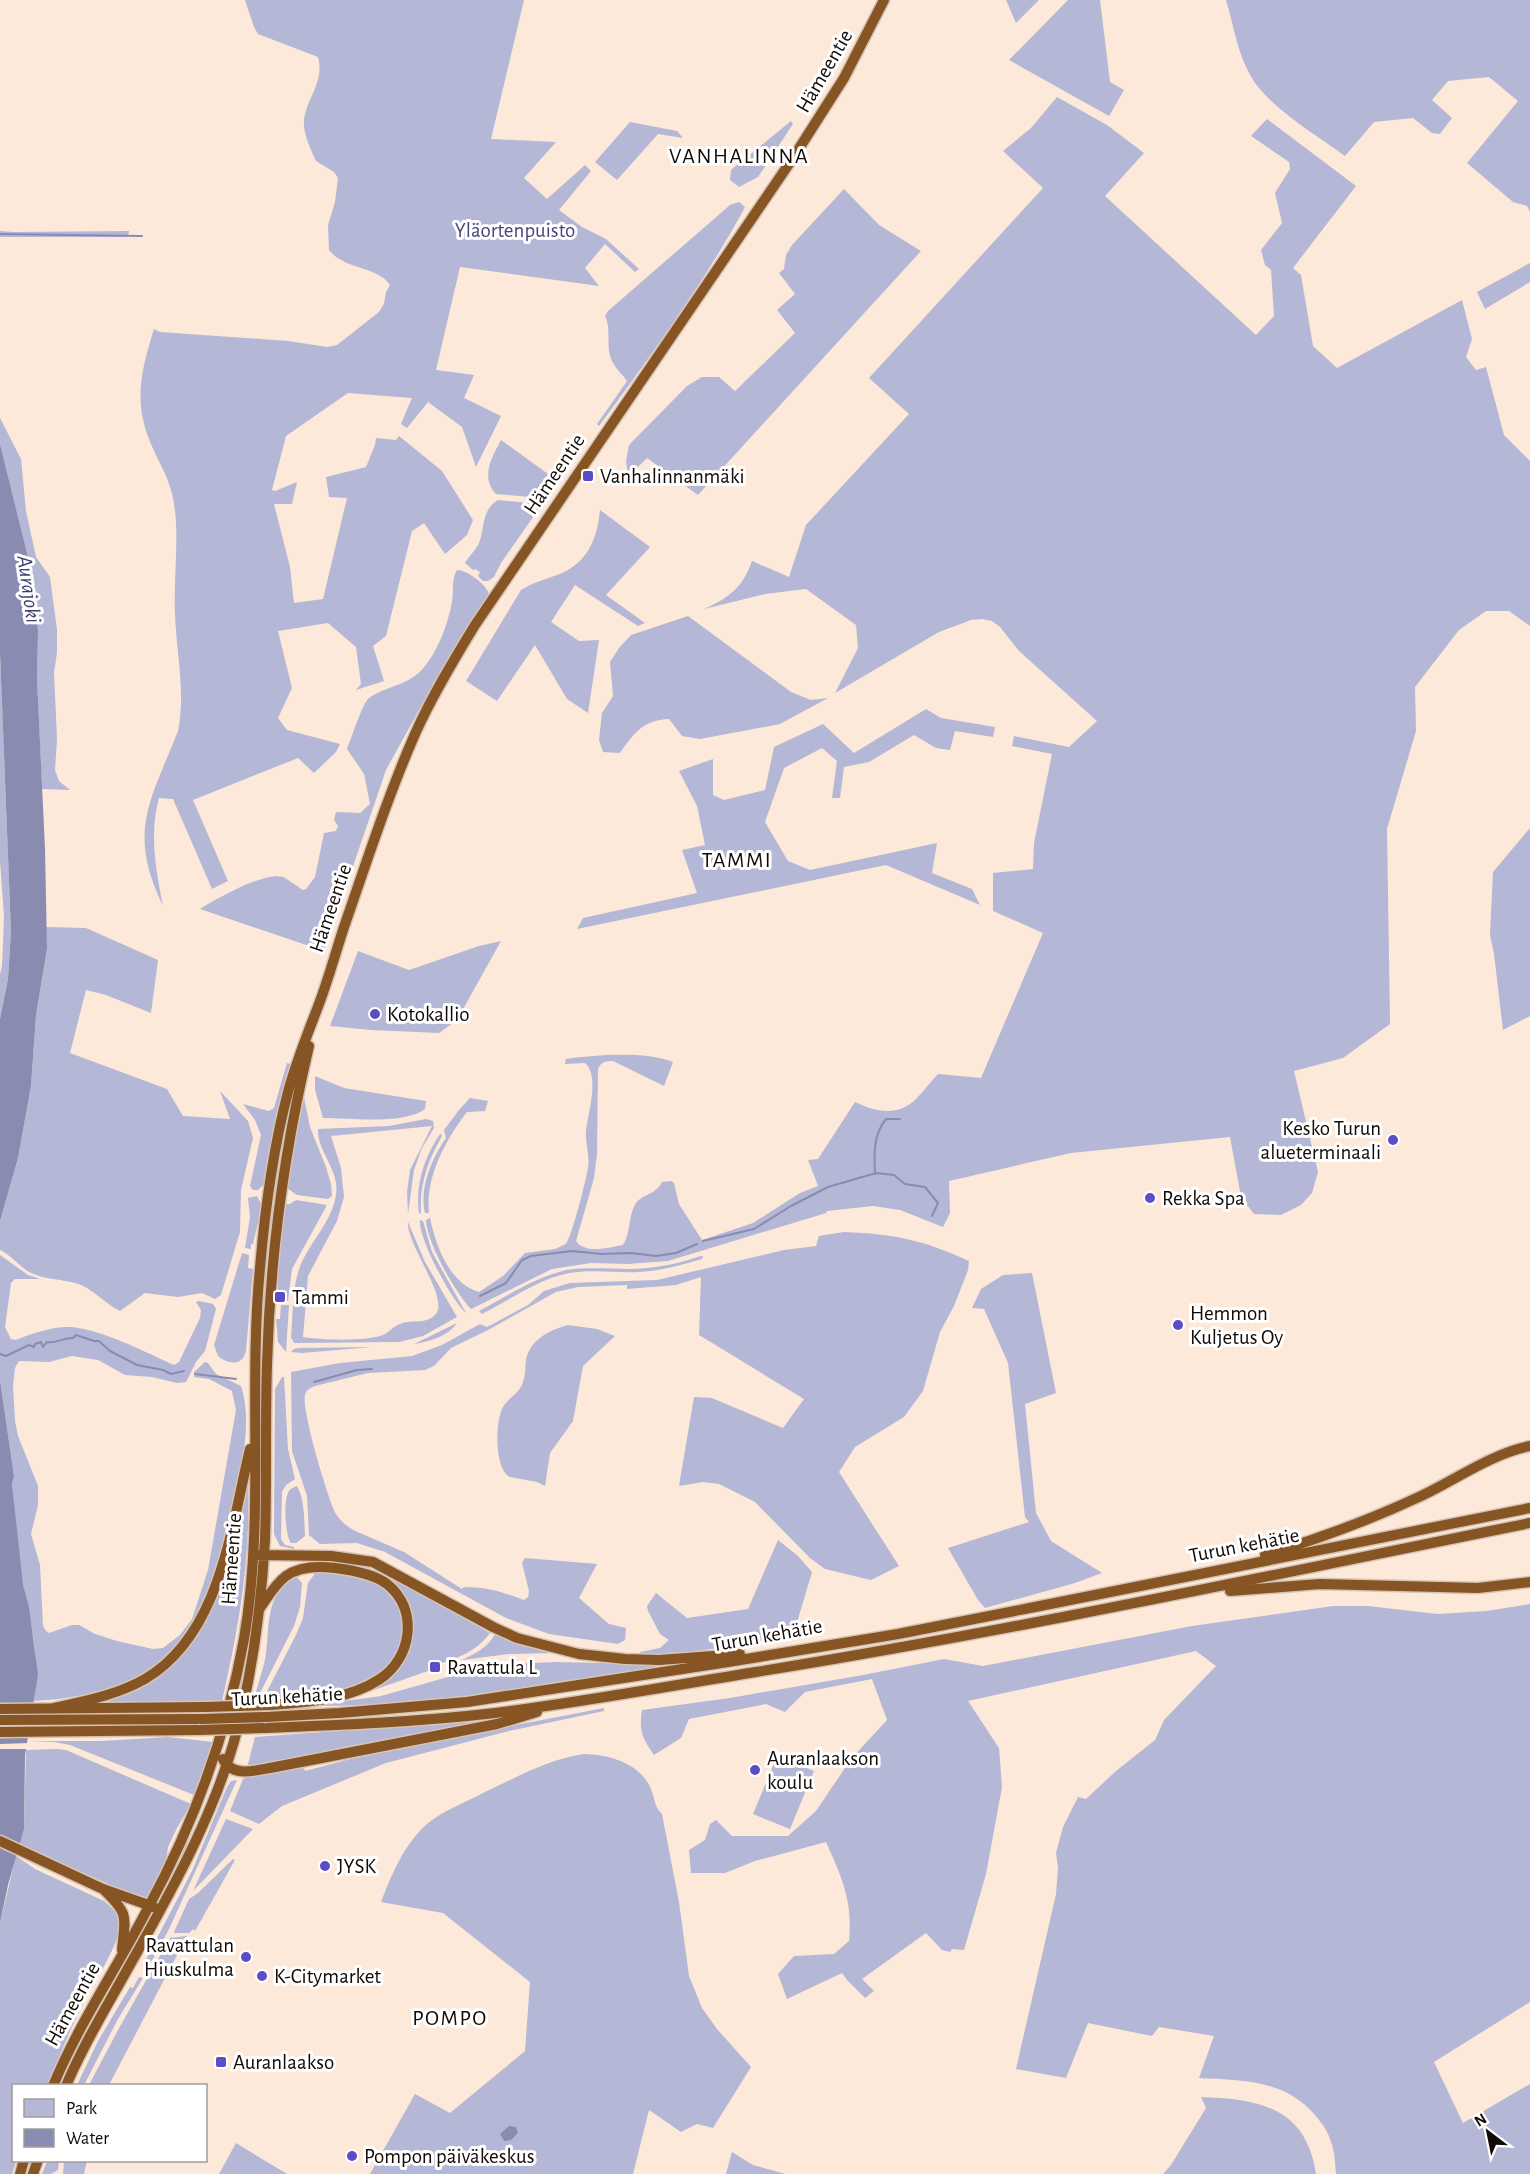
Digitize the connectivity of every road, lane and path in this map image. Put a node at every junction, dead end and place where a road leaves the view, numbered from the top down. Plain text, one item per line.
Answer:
1 (884, 0) edge
2 (320, 1002) junction
3 (255, 1431) junction
4 (1530, 1446) edge
5 (1530, 1508) edge
6 (1530, 1523) edge
7 (258, 1556) junction
8 (1218, 1570) junction
9 (1530, 1582) edge
10 (1150, 1600) junction
11 (258, 1611) junction
12 (791, 1651) junction
13 (576, 1702) junction
14 (54, 1708) junction
15 (0, 1709) edge
16 (0, 1720) edge
17 (200, 1724) junction
18 (0, 1732) edge
19 (217, 1744) junction
20 (225, 1765) junction
21 (0, 1841) edge
22 (103, 1889) junction
23 (163, 1906) junction
24 (149, 1907) junction
25 (122, 1954) junction
26 (53, 2084) edge
27 (66, 2084) edge

1 - 2 highway, Hämeentie
2 - 3 highway, Hämeentie
2 - 7 highway, Hämeentie
3 - 7 highway, Hämeentie
3 - 14 highway
4 - 8 highway
5 - 8 highway, Turun kehätie
6 - 10 highway, Turun kehätie
7 - 11 highway, Hämeentie
7 - 12 highway
7 - 19 highway, Hämeentie
8 - 12 highway, Turun kehätie
9 - 10 highway
10 - 13 highway, Turun kehätie
11 - 14 highway, bridge
11 - 20 highway, Hämeentie
12 - 17 highway, Turun kehätie, bridge
13 - 17 highway, Turun kehätie, bridge
13 - 20 highway
14 - 15 highway
16 - 17 highway, Turun kehätie
17 - 18 highway, Turun kehätie
19 - 20 highway
19 - 24 highway, Hämeentie
20 - 23 highway, Hämeentie
21 - 22 highway
22 - 24 highway
22 - 25 highway
23 - 24 highway
23 - 27 highway, Hämeentie
24 - 25 highway, Hämeentie
25 - 26 highway, Hämeentie

